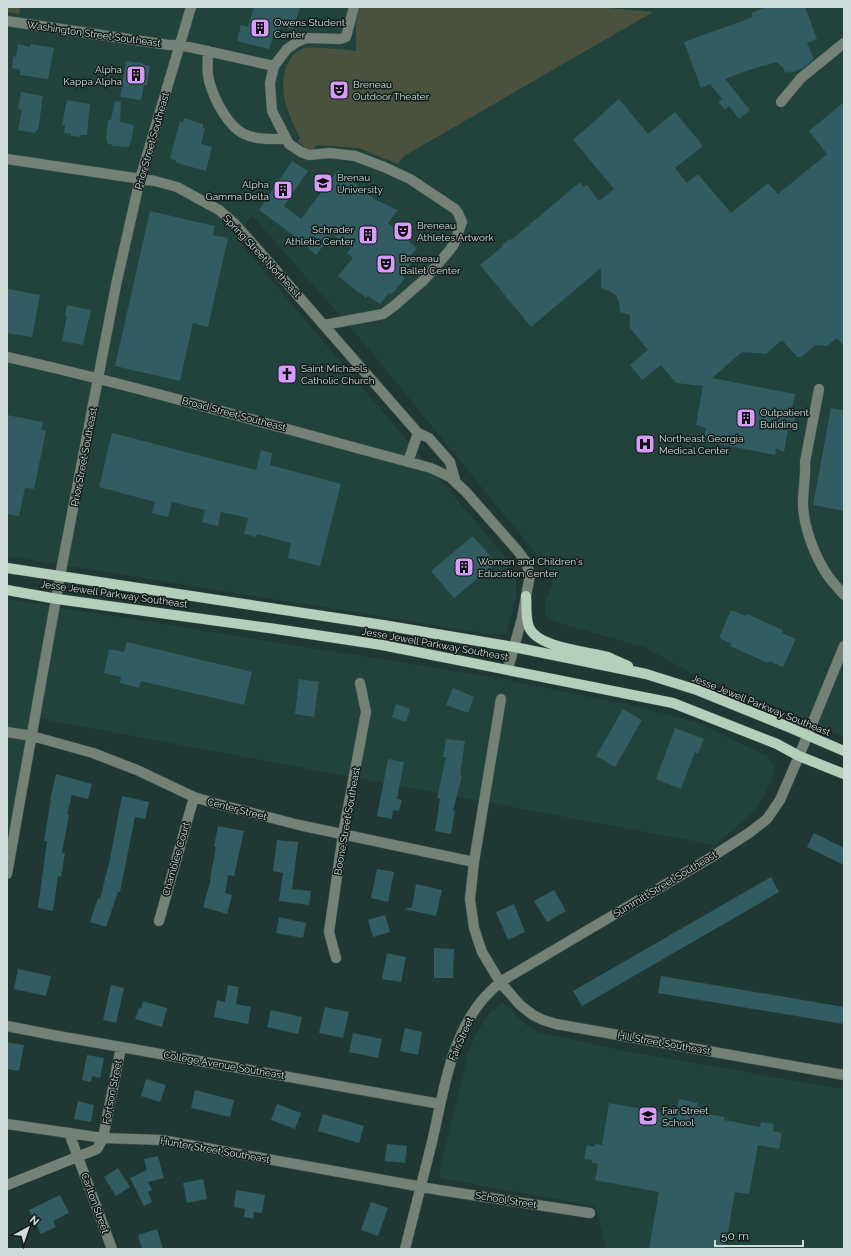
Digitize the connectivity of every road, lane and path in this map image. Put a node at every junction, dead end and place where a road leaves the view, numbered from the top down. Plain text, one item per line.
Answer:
1 (191, 7) edge
2 (354, 7) edge
3 (7, 21) edge
4 (844, 43) edge
5 (180, 45) junction
6 (208, 51) junction
7 (274, 66) junction
8 (781, 102) dead end
9 (286, 139) junction
10 (7, 159) edge
11 (140, 179) junction
12 (324, 325) junction
13 (7, 357) edge
14 (98, 378) junction
15 (819, 389) dead end
16 (418, 433) junction
17 (408, 462) junction
18 (456, 483) junction
19 (7, 568) edge
20 (60, 576) junction
21 (7, 590) edge
22 (844, 595) edge
23 (526, 596) junction
24 (57, 599) junction
25 (844, 646) edge
26 (514, 647) junction
27 (508, 669) junction
28 (646, 674) junction
29 (360, 683) dead end
30 (501, 699) dead end
31 (7, 732) edge
32 (32, 736) junction
33 (807, 736) junction
34 (844, 751) edge
35 (799, 756) junction
36 (844, 774) edge
37 (194, 797) junction
38 (343, 834) junction
39 (9, 848) edge
40 (474, 862) junction
41 (7, 874) edge
42 (159, 921) dead end
43 (336, 958) dead end
44 (500, 982) junction
45 (7, 1026) edge
46 (121, 1047) junction
47 (844, 1075) edge
48 (440, 1104) junction
49 (7, 1124) edge
50 (70, 1133) junction
51 (103, 1138) junction
52 (78, 1158) junction
53 (7, 1185) edge
54 (422, 1186) junction
55 (590, 1213) dead end
56 (112, 1249) edge
57 (405, 1249) edge

1 - 5 street, Prior Street Southeast
2 - 7 street
3 - 5 street, Washington Street Southeast
4 - 8 street
5 - 6 street, Washington Street Southeast
5 - 11 street, Prior Street Southeast
6 - 7 street, Washington Street Southeast
6 - 9 street
7 - 9 street
9 - 12 street
10 - 11 street, Spring Street Northeast
11 - 12 street, Spring Street Northeast
11 - 14 street, Prior Street Southeast
12 - 16 street, Spring Street Northeast
13 - 14 street, Broad Street Southeast
14 - 17 street, Broad Street Southeast
14 - 20 street, Prior Street Southeast
15 - 22 street
16 - 17 street
16 - 18 street, Spring Street Northeast
17 - 18 street, Broad Street Southeast
18 - 23 street, Spring Street Northeast
19 - 20 main road, Jesse Jewell Parkway Southeast
20 - 24 street, Prior Street Southeast
20 - 26 main road, Jesse Jewell Parkway Southeast
21 - 24 main road, Jesse Jewell Parkway Southeast
23 - 26 street, Spring Street Northeast
23 - 28 main road
24 - 27 main road, Jesse Jewell Parkway Southeast
24 - 32 street, Prior Street Southeast
25 - 33 street, Summitt Street Southeast
26 - 27 street, Spring Street Northeast
26 - 28 main road, Jesse Jewell Parkway Southeast
27 - 35 main road, Jesse Jewell Parkway Southeast
28 - 33 main road, Jesse Jewell Parkway Southeast
29 - 38 street, Boone Street Southeast
30 - 40 street
31 - 32 street, Center Street
32 - 37 street, Center Street
32 - 39 street, Prior Street Southeast
33 - 34 main road, Jesse Jewell Parkway Southeast
33 - 35 street, Summitt Street Southeast
35 - 36 main road, Jesse Jewell Parkway Southeast
35 - 44 street, Summitt Street Southeast
37 - 38 street, Center Street
37 - 42 street, Chamblee Court
38 - 40 street, Center Street
38 - 43 street, Boone Street Southeast
39 - 41 street, Prior Street Southeast
40 - 44 street
44 - 47 street, Hill Street Southeast
44 - 48 street, Fair Street
45 - 46 street, College Avenue Southeast
46 - 48 street, College Avenue Southeast
46 - 51 street, Fortson Street
48 - 54 street, Fair Street
49 - 50 street, Hunter Street Southeast
50 - 51 street, Hunter Street Southeast
50 - 52 street, Carlton Street
51 - 52 street
51 - 54 street, Hunter Street Southeast
52 - 53 street
52 - 56 street, Carlton Street
54 - 55 street, School Street
54 - 57 street, Fair Street

